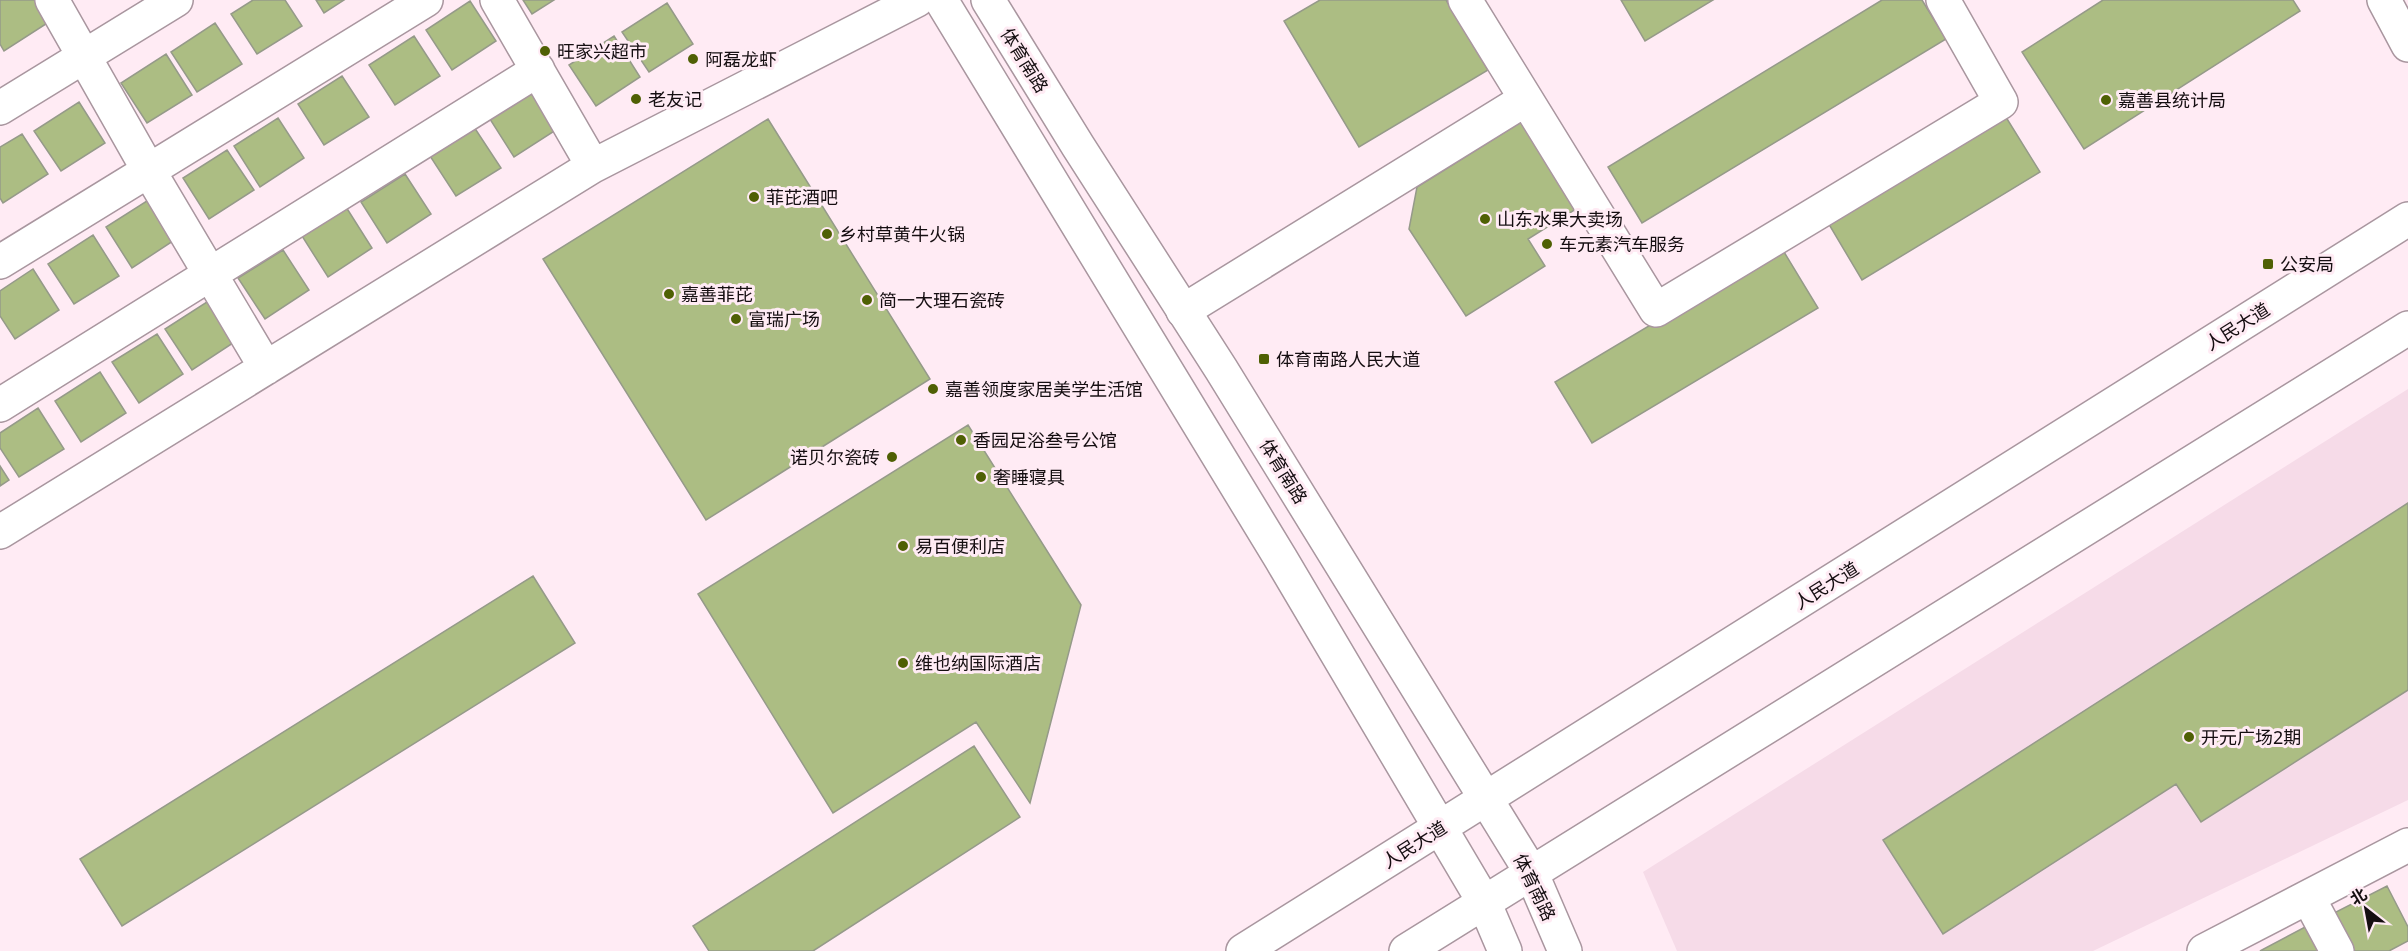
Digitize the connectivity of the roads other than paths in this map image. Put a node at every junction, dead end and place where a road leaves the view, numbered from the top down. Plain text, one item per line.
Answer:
1 (52, 0) edge
2 (176, 0) edge
3 (426, 0) edge
4 (497, 0) edge
5 (917, 0) edge
6 (941, 0) edge
7 (988, 0) edge
8 (1465, 0) edge
9 (1943, 0) edge
10 (2384, 0) edge
11 (2408, 45) edge
12 (85, 56) junction
13 (538, 70) junction
14 (1526, 99) junction
15 (0, 108) edge
16 (593, 166) junction
17 (149, 171) junction
18 (2408, 219) edge
19 (0, 262) edge
20 (210, 274) junction
21 (1183, 311) junction
22 (2408, 328) edge
23 (266, 368) junction
24 (0, 405) edge
25 (0, 532) edge
26 (1487, 799) junction
27 (1440, 828) junction
28 (2408, 845) edge
29 (1532, 872) junction
30 (2308, 897) junction
31 (1484, 902) junction
32 (1243, 951) edge
33 (1406, 951) edge
34 (1505, 951) edge
35 (1565, 951) edge
36 (2204, 951) edge
37 (2337, 951) edge

1 - 12 main road
2 - 12 main road
3 - 17 main road
4 - 13 main road
5 - 16 main road
6 - 27 main road
7 - 21 main road, 体育南路
8 - 14 main road
9 - 14 main road
10 - 11 main road
12 - 15 main road
12 - 17 main road
13 - 16 main road
13 - 20 main road
14 - 21 main road
16 - 23 main road
17 - 19 main road
17 - 20 main road
18 - 26 main road, 人民大道
20 - 23 main road
20 - 24 main road
21 - 26 main road, 体育南路
22 - 29 main road
23 - 25 main road
26 - 27 main road, 人民大道
26 - 29 main road, 体育南路
27 - 31 main road
27 - 32 main road, 人民大道
28 - 30 main road
29 - 31 main road
29 - 35 main road, 体育南路
30 - 36 main road
30 - 37 main road
31 - 33 main road
31 - 34 main road

